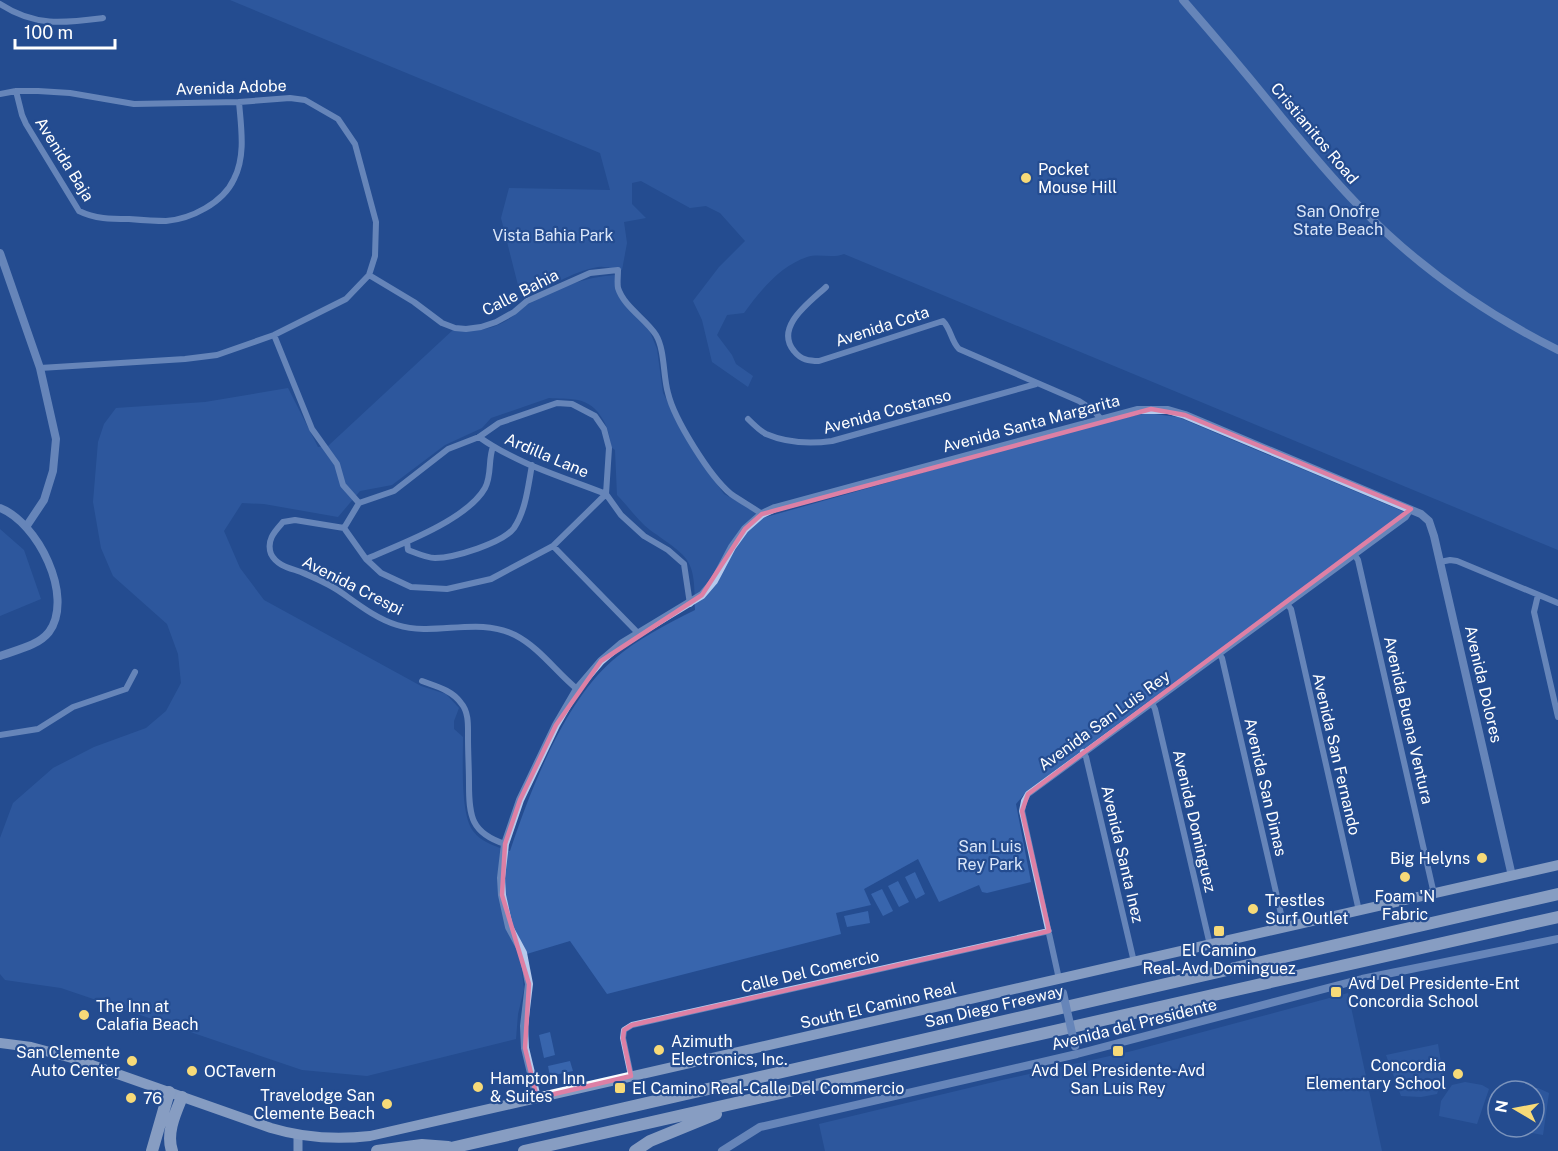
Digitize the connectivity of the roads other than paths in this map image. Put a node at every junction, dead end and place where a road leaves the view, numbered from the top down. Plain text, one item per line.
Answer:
1 (1183, 0) edge
2 (0, 4) edge
3 (103, 18) dead end
4 (16, 91) junction
5 (0, 94) edge
6 (239, 102) junction
7 (0, 253) edge
8 (369, 275) junction
9 (826, 286) dead end
10 (274, 335) junction
11 (1558, 350) edge
12 (40, 368) junction
13 (1036, 384) junction
14 (748, 419) dead end
15 (1101, 419) junction
16 (479, 437) junction
17 (492, 447) junction
18 (532, 465) junction
19 (606, 494) junction
20 (359, 503) junction
21 (0, 508) edge
22 (1411, 509) junction
23 (762, 514) junction
24 (26, 527) junction
25 (344, 528) junction
26 (406, 542) junction
27 (553, 546) junction
28 (1354, 554) junction
29 (366, 559) junction
30 (1440, 562) junction
31 (1538, 595) junction
32 (1558, 603) edge
33 (690, 604) junction
34 (1287, 604) junction
35 (638, 633) junction
36 (1219, 654) junction
37 (0, 656) edge
38 (135, 672) dead end
39 (422, 681) dead end
40 (577, 689) junction
41 (1152, 703) junction
42 (1558, 717) edge
43 (0, 735) edge
44 (1083, 753) junction
45 (505, 844) junction
46 (1558, 865) edge
47 (1512, 876) junction
48 (1434, 894) junction
49 (1558, 894) edge
50 (1359, 910) junction
51 (1558, 917) edge
52 (1284, 927) junction
53 (1049, 931) junction
54 (1558, 939) edge
55 (1210, 945) junction
56 (1134, 962) junction
57 (1059, 979) junction
58 (0, 1043) edge
59 (1076, 1050) junction
60 (631, 1076) junction
61 (169, 1092) junction
62 (182, 1097) junction
63 (537, 1098) junction
64 (749, 1101) junction
65 (298, 1136) junction
66 (455, 1147) junction
67 (152, 1151) edge
68 (172, 1151) edge
69 (298, 1151) edge
70 (377, 1151) edge
71 (438, 1151) edge
72 (524, 1151) edge
73 (635, 1151) edge
74 (722, 1151) edge

1 - 11 street, Cristianitos Road
2 - 3 street
4 - 5 street, Avenida Adobe
4 - 6 street, Avenida Adobe
4 - 6 street, Avenida Baja
6 - 8 street, Avenida Adobe
7 - 12 street
8 - 10 street
8 - 23 street, Calle Bahia
9 - 13 street, Avenida Cota
10 - 12 street
10 - 20 street
12 - 24 street
13 - 14 street, Avenida Costanso
13 - 15 street, Avenida Cota
15 - 22 street, Avenida Santa Margarita
15 - 23 street, Avenida Santa Margarita
16 - 17 street, Ardilla Lane
16 - 19 street
16 - 20 street
17 - 18 street, Ardilla Lane
17 - 26 street
18 - 19 street, Ardilla Lane
18 - 26 street
19 - 27 street
19 - 33 street
20 - 25 street
21 - 24 street
22 - 28 street, Avenida San Luis Rey
22 - 30 street, Avenida Dolores
23 - 33 street, Avenida Santa Margarita
24 - 37 street
25 - 29 street
25 - 40 street, Avenida Crespi
26 - 29 street
27 - 29 street
27 - 35 street
28 - 34 street, Avenida San Luis Rey
28 - 48 street, Avenida Buena Ventura
30 - 31 street
30 - 47 street, Avenida Dolores
31 - 32 street
31 - 42 street
33 - 35 street, Avenida Santa Margarita
34 - 36 street, Avenida San Luis Rey
34 - 50 street, Avenida San Fernando
35 - 40 street, Avenida Santa Margarita
36 - 41 street, Avenida San Luis Rey
36 - 52 street, Avenida San Dimas
38 - 43 street
39 - 45 street
40 - 45 street, Avenida Santa Margarita
41 - 44 street, Avenida San Luis Rey
41 - 55 street, Avenida Dominguez
44 - 53 street, Avenida San Luis Rey
44 - 56 street, Avenida Santa Inez
45 - 63 street, Avenida Santa Margarita
46 - 47 main road, South El Camino Real
47 - 48 main road, South El Camino Real
48 - 50 main road, South El Camino Real
49 - 66 highway, San Diego Freeway
50 - 52 main road, South El Camino Real
51 - 64 highway
52 - 55 main road, South El Camino Real
53 - 57 street, Avenida San Luis Rey
53 - 60 street, Calle Del Comercio
54 - 59 street, Avenida del Presidente
55 - 56 main road, South El Camino Real
56 - 57 main road, South El Camino Real
57 - 59 street, Avenida San Luis Rey, bridge
57 - 60 main road, South El Camino Real
58 - 61 main road, South El Camino Real
59 - 74 street, Avenida del Presidente
60 - 63 main road, South El Camino Real
61 - 62 main road, South El Camino Real
61 - 67 highway
62 - 65 main road, South El Camino Real
62 - 68 highway
63 - 65 main road, South El Camino Real
64 - 72 highway
64 - 73 highway
65 - 69 main road
66 - 70 highway
66 - 71 highway, San Diego Freeway

